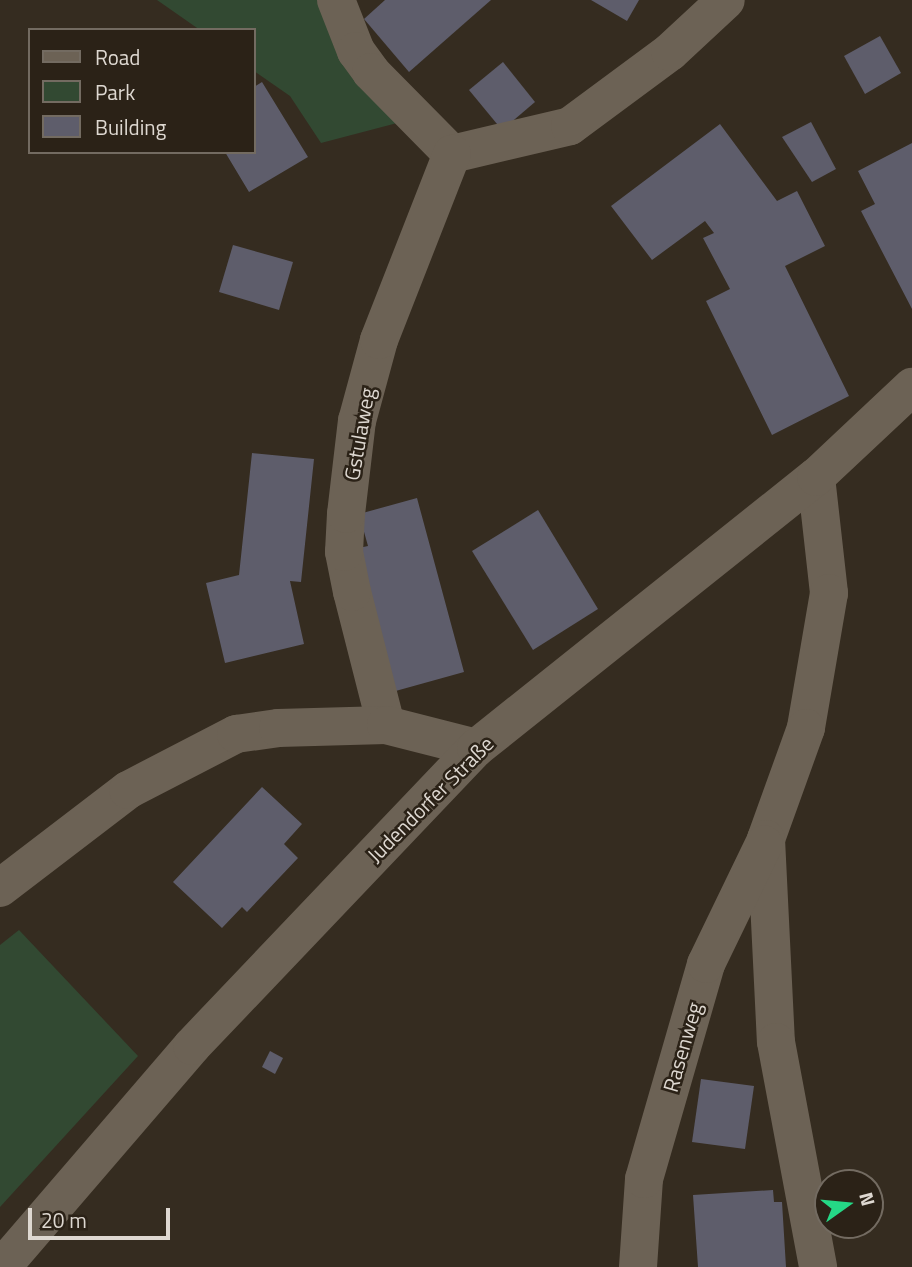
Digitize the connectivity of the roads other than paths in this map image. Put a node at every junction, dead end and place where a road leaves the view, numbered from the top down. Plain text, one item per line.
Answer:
1 (336, 0) edge
2 (726, 0) edge
3 (452, 154) junction
4 (912, 387) edge
5 (816, 477) junction
6 (386, 724) junction
7 (476, 748) junction
8 (766, 839) junction
9 (0, 888) edge
10 (2, 1267) edge
11 (638, 1267) edge
12 (818, 1267) edge

1 - 3 street
2 - 3 street
3 - 6 street, Gstulaweg
4 - 5 street, Judendorfer Straße
5 - 7 street, Judendorfer Straße
5 - 8 street, Rasenweg
6 - 7 street
6 - 9 street
7 - 10 street, Judendorfer Straße
8 - 11 street, Rasenweg
8 - 12 street, Rasenweg

